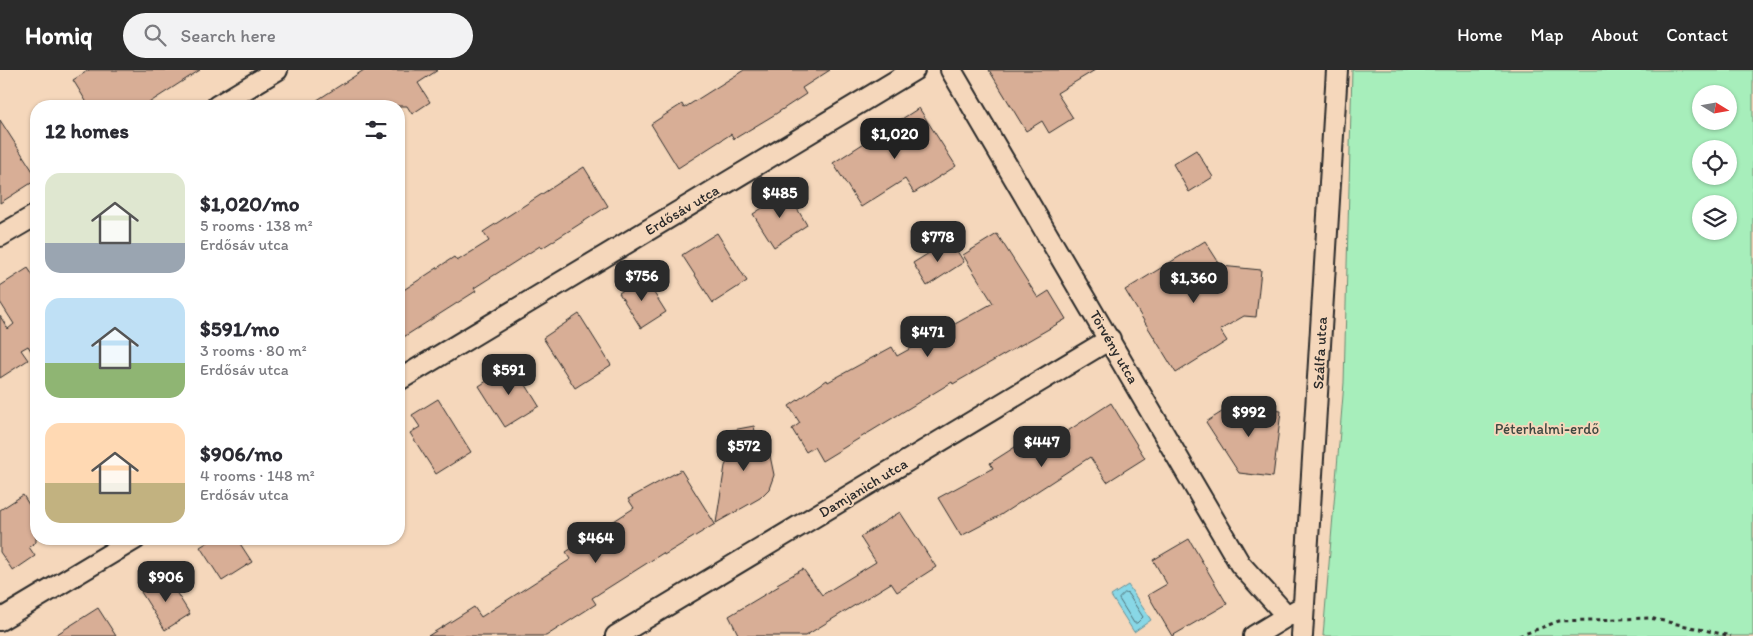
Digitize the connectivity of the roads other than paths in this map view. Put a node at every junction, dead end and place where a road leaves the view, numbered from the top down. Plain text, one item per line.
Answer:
1 (277, 70) edge
2 (914, 70) edge
3 (951, 70) edge
4 (1336, 70) edge
5 (227, 100) edge
6 (30, 218) edge
7 (0, 236) edge
8 (1110, 339) junction
9 (405, 376) edge
10 (125, 545) edge
11 (1305, 605) junction
12 (1287, 616) junction
13 (0, 620) edge
14 (616, 636) edge
15 (1254, 636) edge
16 (1302, 636) edge

1 - 5 street
2 - 9 street, Erdősáv utca
3 - 8 street, Törvény utca
4 - 11 street, Szálfa utca
6 - 7 street
8 - 12 street, Törvény utca
8 - 14 street, Damjanich utca
10 - 13 street
11 - 12 street
11 - 16 street, Szálfa utca
12 - 15 street

